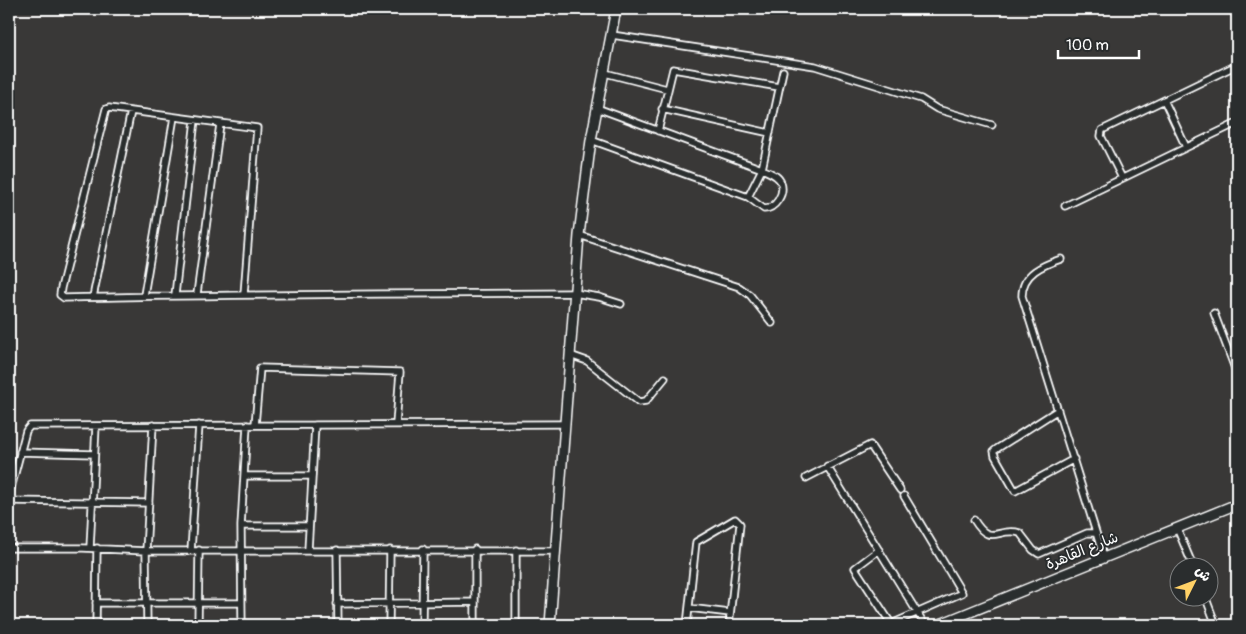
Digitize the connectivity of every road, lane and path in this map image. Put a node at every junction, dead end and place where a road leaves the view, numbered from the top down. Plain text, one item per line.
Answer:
1 (616, 9) edge
2 (612, 35) junction
3 (1237, 65) edge
4 (783, 71) dead end
5 (605, 73) junction
6 (779, 87) junction
7 (667, 89) junction
8 (1164, 100) junction
9 (597, 108) junction
10 (662, 110) junction
11 (131, 111) junction
12 (174, 117) junction
13 (195, 120) junction
14 (1237, 123) edge
15 (220, 124) junction
16 (992, 125) dead end
17 (658, 132) junction
18 (770, 133) junction
19 (591, 140) junction
20 (1186, 147) junction
21 (762, 169) junction
22 (1122, 178) junction
23 (748, 197) junction
24 (1065, 206) dead end
25 (579, 235) junction
26 (1061, 259) dead end
27 (574, 293) junction
28 (197, 294) junction
29 (244, 294) junction
30 (175, 295) junction
31 (144, 296) junction
32 (92, 297) junction
33 (621, 304) dead end
34 (1214, 313) dead end
35 (772, 323) dead end
36 (570, 355) junction
37 (1237, 374) edge
38 (665, 378) dead end
39 (1058, 410) junction
40 (396, 424) junction
41 (565, 424) junction
42 (153, 425) junction
43 (199, 425) junction
44 (247, 425) junction
45 (255, 425) junction
46 (315, 425) junction
47 (96, 426) junction
48 (20, 452) junction
49 (94, 454) junction
50 (1074, 459) junction
51 (827, 466) junction
52 (244, 476) junction
53 (312, 476) junction
54 (806, 478) dead end
55 (900, 490) dead end
56 (9, 496) edge
57 (904, 496) dead end
58 (9, 501) edge
59 (91, 502) junction
60 (149, 503) junction
61 (1237, 504) edge
62 (974, 520) dead end
63 (241, 526) junction
64 (309, 526) junction
65 (1177, 528) junction
66 (1096, 533) junction
67 (9, 548) edge
68 (93, 548) junction
69 (423, 549) junction
70 (191, 550) junction
71 (199, 550) junction
72 (240, 550) junction
73 (308, 550) junction
74 (337, 550) junction
75 (390, 550) junction
76 (475, 550) junction
77 (516, 550) junction
78 (555, 550) junction
79 (879, 550) junction
80 (146, 551) junction
81 (1188, 556) edge
82 (1104, 558) junction
83 (198, 602) junction
84 (475, 602) junction
85 (96, 603) junction
86 (146, 603) junction
87 (241, 603) junction
88 (390, 603) junction
89 (422, 603) junction
90 (337, 604) junction
91 (1208, 606) edge
92 (689, 608) junction
93 (730, 613) junction
94 (917, 613) junction
95 (891, 624) edge
96 (96, 625) edge
97 (146, 625) edge
98 (198, 625) edge
99 (242, 625) edge
100 (338, 625) edge
101 (389, 625) edge
102 (422, 625) edge
103 (475, 625) edge
104 (516, 625) edge
105 (550, 625) edge
106 (687, 625) edge
107 (729, 625) edge
108 (925, 625) edge
109 (938, 625) edge
110 (1216, 625) edge

1 - 2 main road
2 - 5 main road
2 - 16 street
3 - 8 street
4 - 6 street
5 - 7 street
5 - 9 main road
6 - 7 street
6 - 18 street
7 - 10 street
8 - 20 street
8 - 22 street
9 - 17 street
9 - 19 main road
10 - 17 street
10 - 18 street
11 - 12 street
11 - 32 street
11 - 32 street
12 - 13 street
12 - 31 street
13 - 15 street
13 - 30 street
14 - 20 street
15 - 28 street
15 - 29 street
17 - 21 street
18 - 21 street
19 - 23 street
19 - 25 main road
20 - 22 street
21 - 23 street
21 - 23 street
22 - 24 street
25 - 27 main road
25 - 35 street
26 - 39 street
27 - 29 street
27 - 33 street
27 - 36 main road
28 - 29 street
28 - 30 street
30 - 31 street
31 - 32 street
34 - 37 street
36 - 38 street
36 - 41 main road
39 - 50 street
39 - 50 street
40 - 41 street
40 - 45 street
40 - 46 street
41 - 78 main road
42 - 43 street
42 - 47 street
42 - 60 street
43 - 44 street
43 - 70 street
44 - 45 street
44 - 52 street
45 - 46 street
46 - 53 street
47 - 48 street
47 - 49 street
48 - 49 street
48 - 56 street
49 - 59 street
50 - 66 street
51 - 54 street
51 - 55 street
51 - 79 street
52 - 53 street
52 - 63 street
53 - 64 street
57 - 94 street
58 - 59 street
59 - 60 street
59 - 68 street
60 - 80 street
61 - 65 main road, شارع القاهرة
62 - 66 street
63 - 64 street
63 - 72 street
64 - 73 street
65 - 81 street
65 - 82 main road, شارع القاهرة
66 - 82 street
67 - 68 street
68 - 80 street
68 - 85 street
69 - 75 street
69 - 76 street
69 - 89 street
70 - 71 street
70 - 80 street
71 - 72 street
71 - 83 street
72 - 73 street
72 - 87 street
73 - 74 street
74 - 75 street
74 - 90 street
75 - 88 street
76 - 77 street
76 - 84 street
77 - 78 street
77 - 104 street
78 - 105 main road
79 - 94 street
79 - 95 street
80 - 86 street
82 - 109 main road, شارع القاهرة
83 - 86 street
83 - 87 street
83 - 98 street
84 - 89 street
84 - 103 street
85 - 86 street
85 - 96 street
86 - 97 street
87 - 99 street
88 - 89 street
88 - 90 street
88 - 101 street
89 - 102 street
90 - 100 street
91 - 110 street
92 - 93 street
92 - 93 street
92 - 106 street
93 - 107 street
94 - 95 street
94 - 108 street

